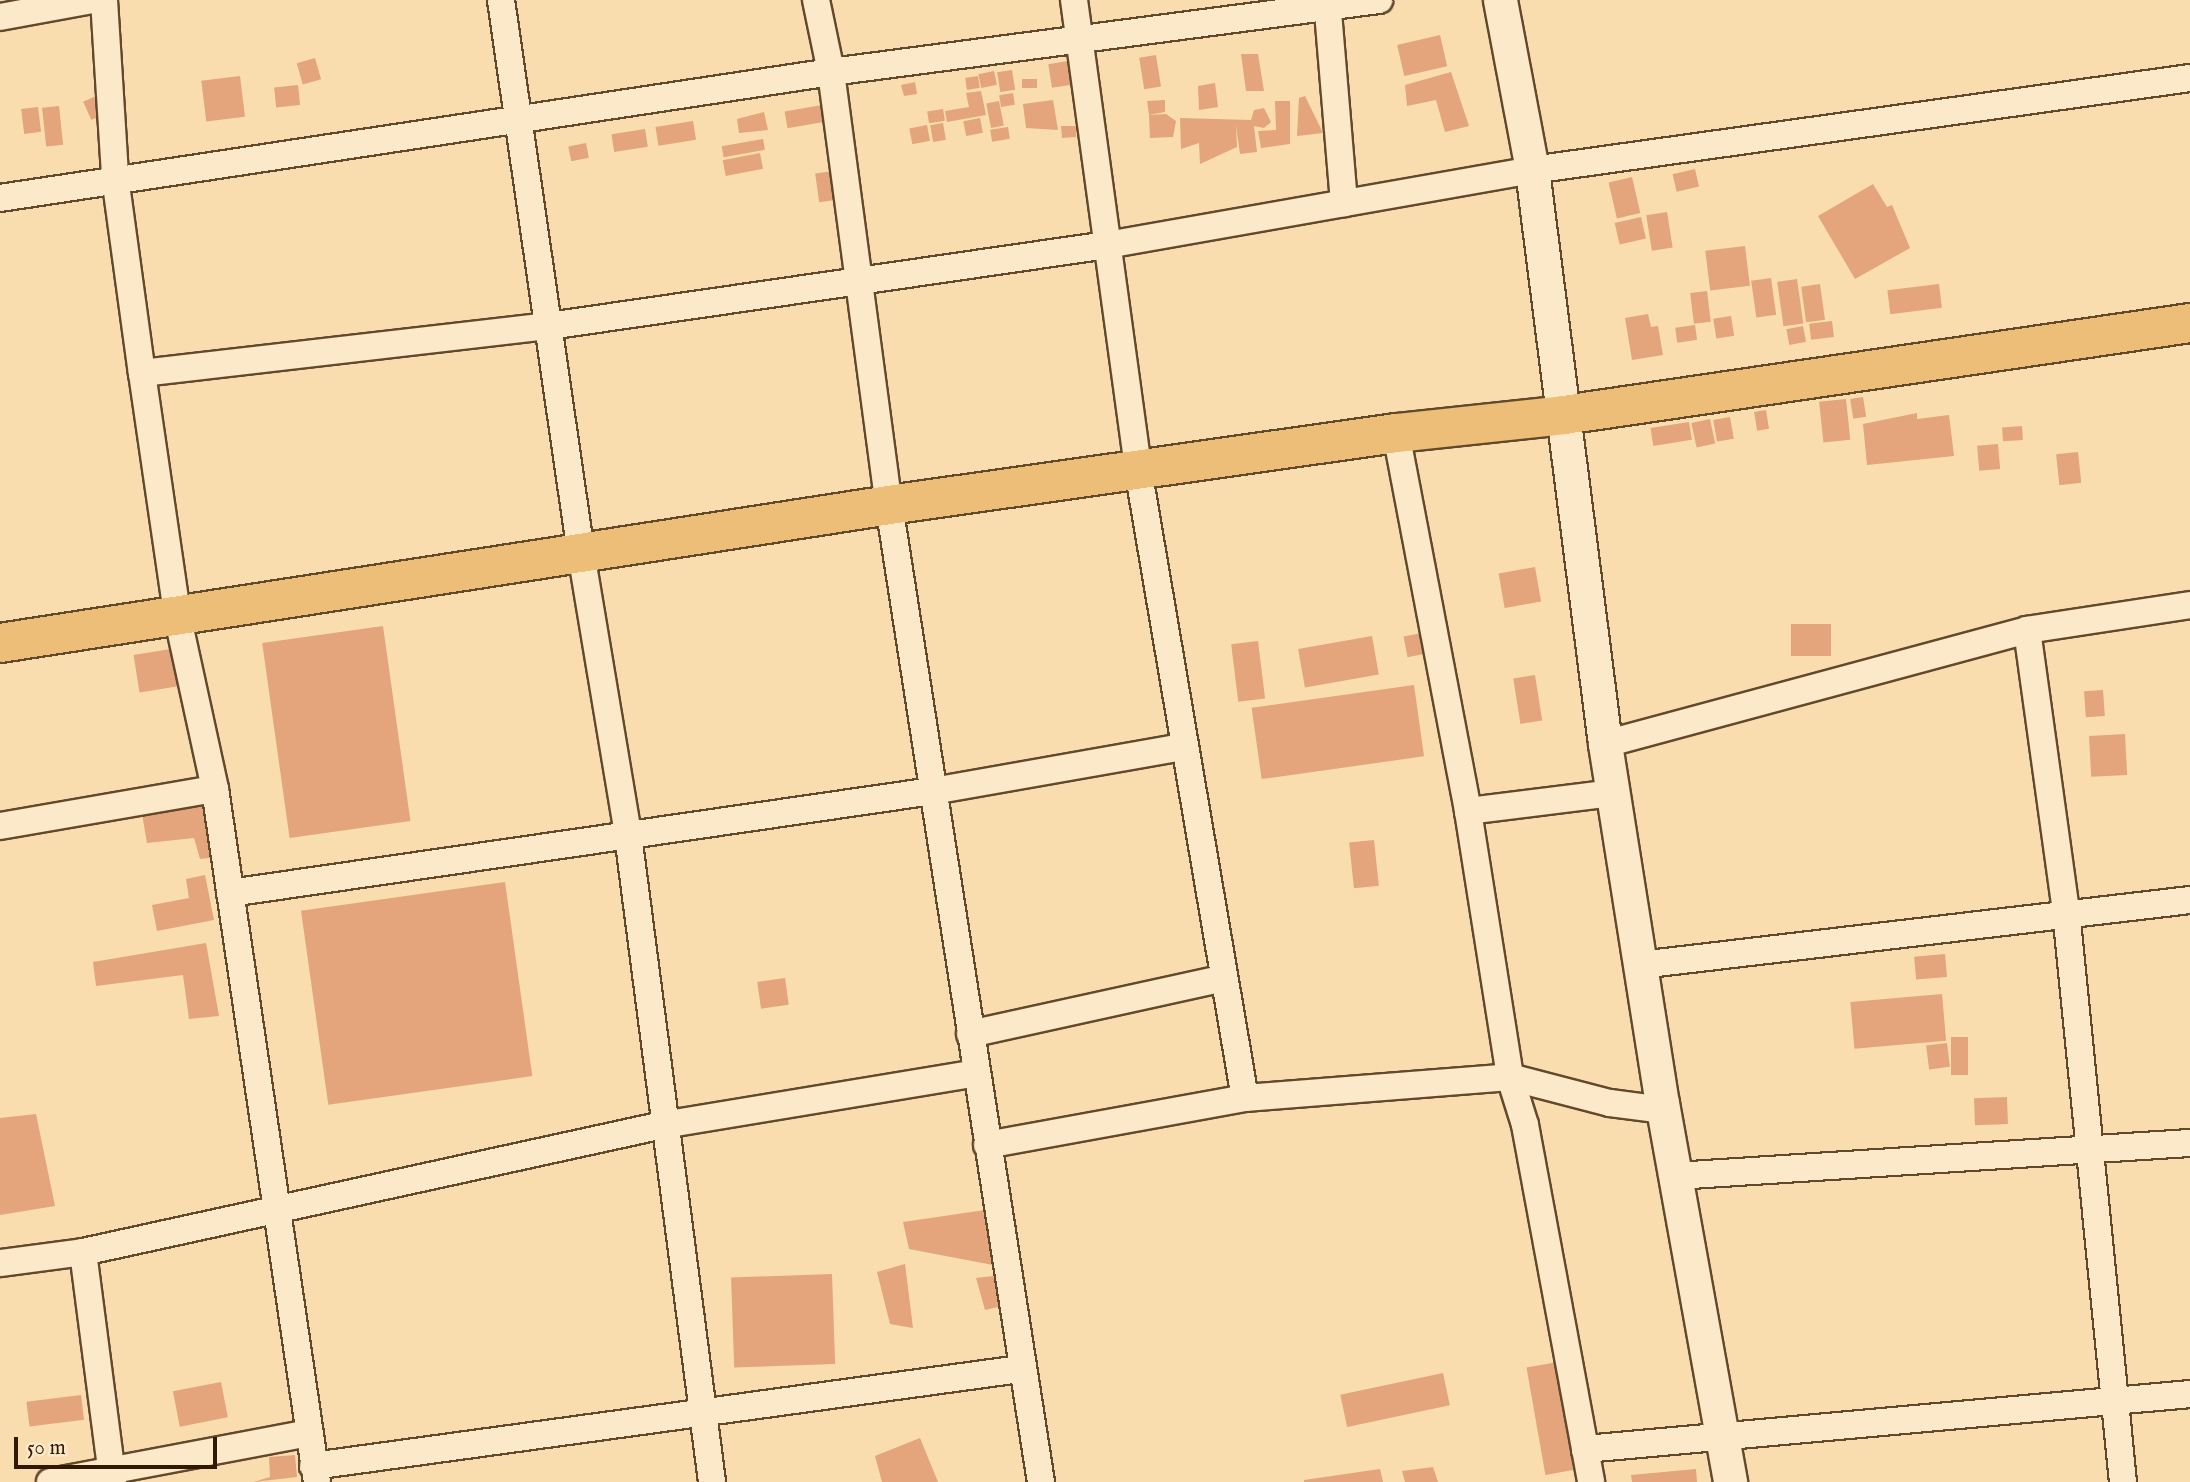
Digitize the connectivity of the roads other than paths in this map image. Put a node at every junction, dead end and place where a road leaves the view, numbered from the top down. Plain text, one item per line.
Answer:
1 (93, 0) edge
2 (104, 0) edge
3 (500, 0) edge
4 (816, 0) edge
5 (1074, 0) edge
6 (1379, 0) edge
7 (1500, 0) edge
8 (1328, 4) edge
9 (0, 17) edge
10 (1082, 41) junction
11 (831, 72) junction
12 (2190, 78) edge
13 (516, 122) junction
14 (1532, 170) junction
15 (116, 177) junction
16 (0, 198) edge
17 (1344, 203) junction
18 (1107, 245) junction
19 (859, 281) junction
20 (2190, 323) edge
21 (549, 326) junction
22 (142, 373) junction
23 (1564, 415) junction
24 (1396, 433) junction
25 (1138, 469) junction
26 (889, 505) junction
27 (581, 553) junction
28 (2190, 605) edge
29 (178, 619) junction
30 (2027, 630) junction
31 (0, 643) edge
32 (1605, 744) junction
33 (1183, 747) junction
34 (215, 789) junction
35 (933, 791) junction
36 (1613, 793) junction
37 (1468, 810) junction
38 (0, 826) edge
39 (628, 835) junction
40 (230, 893) junction
41 (2190, 900) edge
42 (2066, 911) junction
43 (1640, 964) junction
44 (1224, 978) junction
45 (970, 1034) junction
46 (976, 1073) junction
47 (1510, 1077) junction
48 (1245, 1098) junction
49 (1663, 1110) junction
50 (663, 1125) junction
51 (2190, 1143) edge
52 (987, 1145) junction
53 (2088, 1149) junction
54 (1675, 1176) junction
55 (276, 1209) junction
56 (83, 1252) junction
57 (0, 1263) edge
58 (1020, 1369) junction
59 (2190, 1394) edge
60 (2113, 1401) junction
61 (700, 1415) junction
62 (309, 1433) junction
63 (1719, 1434) junction
64 (1585, 1449) junction
65 (315, 1474) edge
66 (112, 1477) edge
67 (50, 1482) edge
68 (712, 1482) edge
69 (1041, 1482) edge
70 (1591, 1482) edge
71 (1730, 1482) edge
72 (2123, 1482) edge

1 - 9 street
2 - 15 street
3 - 13 street
4 - 11 street
5 - 10 street
6 - 8 street
7 - 14 street
8 - 10 street
8 - 17 street
10 - 11 street
10 - 18 street
11 - 13 street
11 - 19 street
12 - 14 street
13 - 15 street
13 - 21 street
14 - 17 street
14 - 23 street
15 - 16 street
15 - 22 street
17 - 18 street
18 - 19 street
18 - 25 street
19 - 21 street
19 - 26 street
20 - 23 highway
21 - 22 street
21 - 27 street
22 - 29 street
23 - 24 highway
23 - 32 street
24 - 25 highway
24 - 37 street
25 - 26 highway
25 - 33 street
26 - 27 highway
26 - 35 street
27 - 29 highway
27 - 39 street
28 - 30 street
29 - 31 highway
29 - 34 street
30 - 32 street
30 - 42 street
32 - 36 street
33 - 35 street
33 - 44 street
34 - 38 street
34 - 40 street
35 - 39 street
35 - 45 street
36 - 37 street
36 - 43 street
37 - 47 street
39 - 40 street
39 - 50 street
40 - 55 street
41 - 42 street
42 - 43 street
42 - 53 street
43 - 49 street
44 - 45 street
44 - 48 street
45 - 46 street
46 - 50 street
46 - 52 street
47 - 48 street
47 - 49 street
47 - 64 street
48 - 52 street
49 - 54 street
50 - 55 street
50 - 61 street
51 - 53 street
52 - 58 street
53 - 54 street
53 - 60 street
54 - 63 street
55 - 56 street
55 - 62 street
56 - 57 street
56 - 66 street
58 - 61 street
58 - 69 street
59 - 60 street
60 - 63 street
60 - 72 street
61 - 65 street
61 - 68 street
62 - 65 street
62 - 66 street
63 - 64 street
63 - 71 street
64 - 70 street
66 - 67 street

